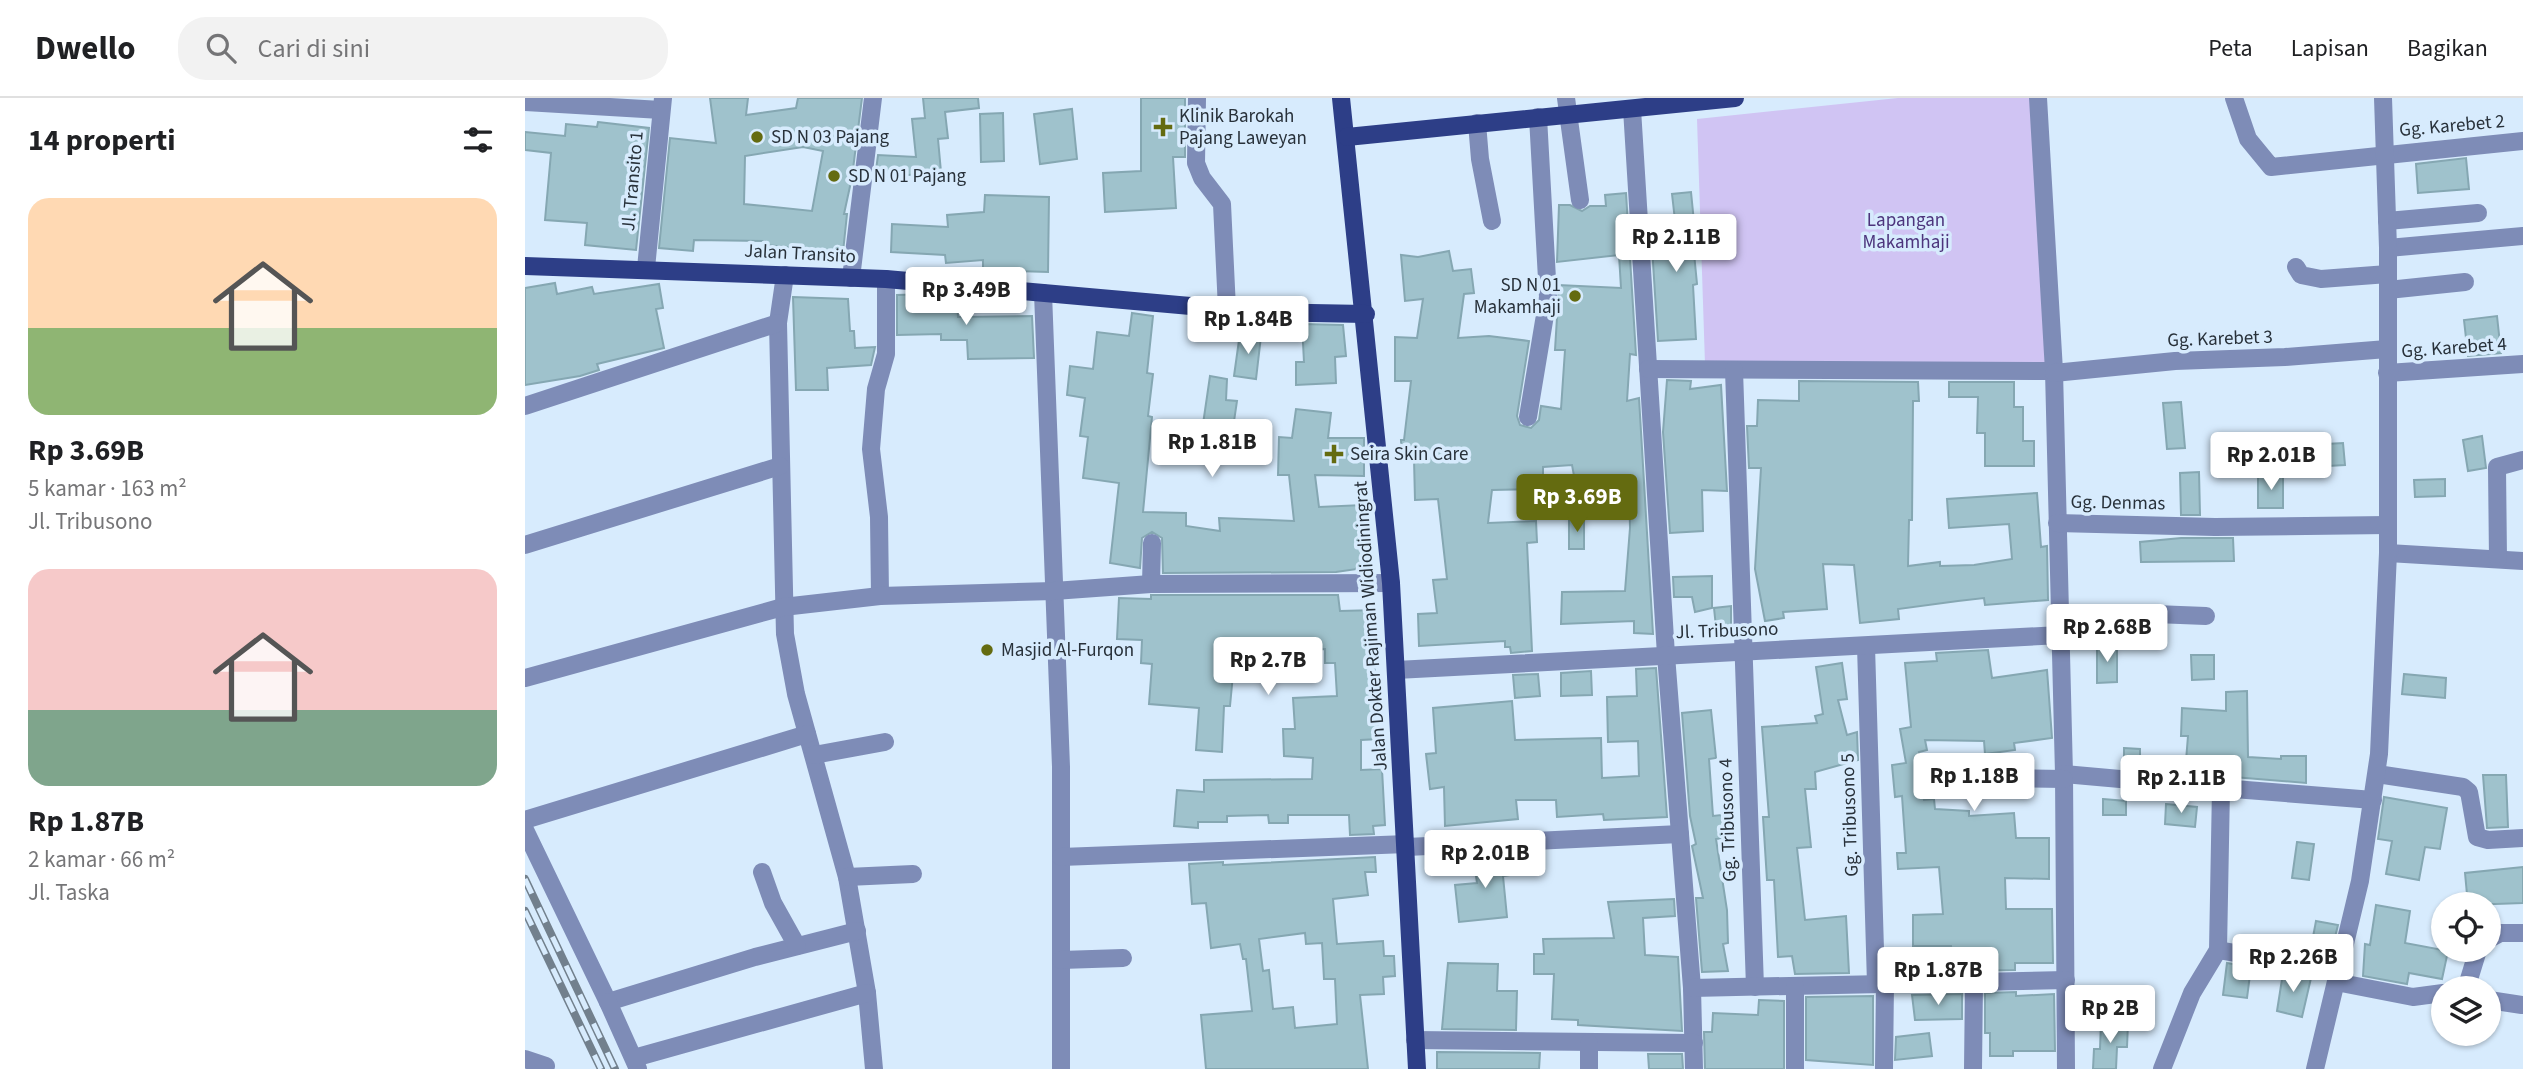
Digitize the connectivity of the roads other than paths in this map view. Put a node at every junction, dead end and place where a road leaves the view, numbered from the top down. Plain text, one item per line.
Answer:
1 (873, 98) edge
2 (1197, 98) edge
3 (1341, 98) edge
4 (2038, 98) edge
5 (2234, 98) edge
6 (2383, 98) edge
7 (1724, 99) edge
8 (525, 102) edge
9 (662, 104) edge
10 (1566, 106) edge
11 (1632, 109) junction
12 (1538, 117) junction
13 (1477, 123) junction
14 (1347, 137) junction
15 (2523, 141) edge
16 (2386, 153) junction
17 (1580, 200) dead end
18 (2478, 214) dead end
19 (1492, 221) dead end
20 (2387, 221) junction
21 (2523, 236) edge
22 (2388, 248) junction
23 (525, 266) edge
24 (2296, 267) dead end
25 (646, 268) junction
26 (785, 275) junction
27 (851, 278) junction
28 (886, 279) junction
29 (2388, 282) junction
30 (2465, 282) dead end
31 (1043, 293) junction
32 (1227, 309) junction
33 (1366, 314) junction
34 (778, 323) junction
35 (2387, 348) junction
36 (2523, 364) edge
37 (1648, 369) junction
38 (1734, 370) junction
39 (2054, 372) junction
40 (2387, 373) junction
41 (525, 406) edge
42 (1528, 417) dead end
43 (2523, 460) edge
44 (780, 466) junction
45 (2057, 523) junction
46 (2388, 525) junction
47 (1152, 543) dead end
48 (525, 545) edge
49 (2388, 553) junction
50 (2498, 559) junction
51 (2523, 561) edge
52 (1391, 583) junction
53 (1151, 584) junction
54 (1054, 591) junction
55 (880, 597) junction
56 (783, 607) junction
57 (2059, 616) junction
58 (2206, 616) dead end
59 (2060, 635) junction
60 (1866, 646) junction
61 (1743, 652) junction
62 (1666, 655) junction
63 (1397, 670) junction
64 (525, 678) edge
65 (807, 734) junction
66 (885, 742) dead end
67 (814, 755) junction
68 (2377, 774) junction
69 (2064, 777) junction
70 (1987, 778) dead end
71 (2229, 789) junction
72 (2373, 800) junction
73 (525, 820) edge
74 (525, 830) edge
75 (1680, 834) junction
76 (2523, 838) edge
77 (1407, 846) junction
78 (1061, 857) junction
79 (762, 872) dead end
80 (913, 874) dead end
81 (847, 877) junction
82 (857, 931) junction
83 (2501, 933) edge
84 (2523, 933) edge
85 (797, 946) junction
86 (2218, 950) junction
87 (1123, 958) dead end
88 (1061, 960) junction
89 (2337, 976) junction
90 (2066, 980) junction
91 (1973, 982) junction
92 (1880, 984) junction
93 (1795, 986) junction
94 (1755, 987) junction
95 (1692, 988) junction
96 (867, 993) junction
97 (2431, 995) edge
98 (608, 1002) junction
99 (2501, 1002) edge
100 (2522, 1005) edge
101 (1415, 1040) junction
102 (1588, 1043) junction
103 (1694, 1043) junction
104 (525, 1059) edge
105 (636, 1064) edge
106 (546, 1066) dead end
107 (874, 1069) edge
108 (1061, 1069) edge
109 (1417, 1069) edge
110 (1589, 1069) edge
111 (1694, 1069) edge
112 (1795, 1069) edge
113 (1884, 1069) edge
114 (1973, 1069) edge
115 (2066, 1069) edge
116 (2161, 1069) edge
117 (2315, 1069) edge

1 - 27 street
2 - 32 street
3 - 14 main road, Jalan Dokter Rajiman Widiodiningrat
4 - 39 street
5 - 16 street, Gg. Karebet 2
6 - 16 street
7 - 11 main road
8 - 9 street
9 - 25 street, Jl. Transito 1
10 - 11 main road
10 - 12 main road
10 - 17 street
11 - 37 street
12 - 13 main road
12 - 42 street
13 - 14 main road
13 - 19 street
14 - 33 main road, Jalan Dokter Rajiman Widiodiningrat
15 - 16 street, Gg. Karebet 2
16 - 20 street
18 - 20 street
20 - 22 street
21 - 22 street
22 - 29 street
23 - 25 main road, Jalan Transito
24 - 29 street
25 - 26 main road, Jalan Transito
26 - 27 main road, Jalan Transito
26 - 34 street
27 - 28 main road, Jalan Transito
28 - 31 main road, Jalan Transito
28 - 55 street
29 - 30 street
29 - 35 street
31 - 32 main road, Jalan Transito
31 - 54 street
32 - 33 main road, Jalan Transito
33 - 52 main road, Jalan Dokter Rajiman Widiodiningrat
34 - 41 street
34 - 44 street
35 - 39 street, Gg. Karebet 3
35 - 40 street
36 - 40 street, Gg. Karebet 4
37 - 38 street, Gg. Karebet 3
37 - 62 street
38 - 39 street, Gg. Karebet 3
38 - 61 street, Gg. Tribusono 4
39 - 45 street
40 - 46 street
43 - 50 street
44 - 48 street
44 - 56 street
45 - 46 street, Gg. Denmas
45 - 57 street
46 - 49 street
47 - 53 street
49 - 50 street
49 - 68 street
50 - 51 street
52 - 53 street
52 - 63 main road, Jalan Dokter Rajiman Widiodiningrat
53 - 54 street
54 - 55 street
54 - 78 street
55 - 56 street
56 - 64 street
56 - 65 street
57 - 58 street
57 - 59 street
59 - 60 street, Jl. Tribusono
59 - 69 street
60 - 61 street, Jl. Tribusono
60 - 92 street, Gg. Tribusono 5
61 - 62 street, Jl. Tribusono
61 - 94 street, Gg. Tribusono 4
62 - 63 street, Jl. Tribusono
62 - 75 street
63 - 77 main road, Jalan Dokter Rajiman Widiodiningrat
65 - 67 street
65 - 73 street
66 - 67 street
67 - 81 street
68 - 72 street
68 - 76 street
69 - 70 street
69 - 71 street
69 - 90 street
71 - 72 street
71 - 86 street
72 - 89 street
74 - 98 street
75 - 77 street
75 - 95 street
77 - 78 street
77 - 101 main road, Jalan Dokter Rajiman Widiodiningrat
78 - 88 street
79 - 85 street
80 - 81 street
81 - 82 street
82 - 85 street
82 - 96 street
83 - 84 street
85 - 98 street
86 - 89 street
86 - 116 street
87 - 88 street
88 - 108 street
89 - 97 street
89 - 117 street
90 - 91 street
90 - 115 street
91 - 92 street
91 - 114 street
92 - 93 street
92 - 113 street, Gg. Tribusono 5
93 - 94 street
93 - 112 street
94 - 95 street
95 - 103 street
96 - 105 street
96 - 107 street
98 - 105 street
99 - 100 street
101 - 102 street
101 - 109 main road, Jalan Dokter Rajiman Widiodiningrat
102 - 103 street
102 - 110 street
103 - 111 street
104 - 106 street

